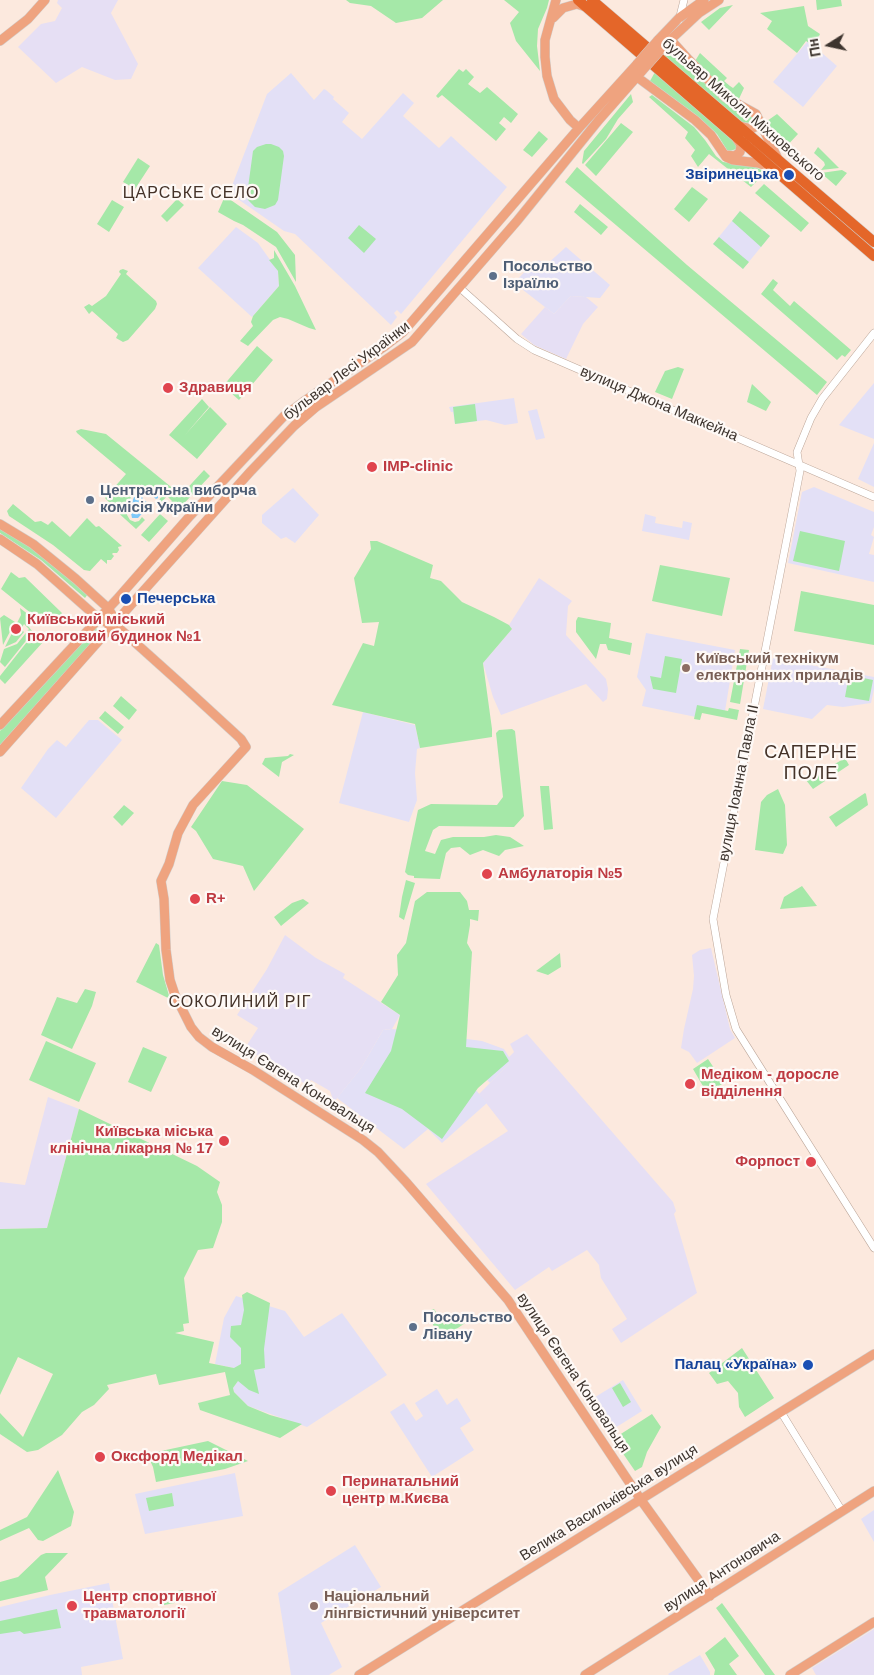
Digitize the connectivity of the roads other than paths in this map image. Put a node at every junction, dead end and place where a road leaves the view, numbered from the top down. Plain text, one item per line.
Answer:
1 (45, 0) edge
2 (556, 0) edge
3 (578, 0) edge
4 (684, 0) edge
5 (704, 0) edge
6 (719, 0) edge
7 (589, 4) edge
8 (679, 18) junction
9 (551, 20) junction
10 (680, 31) junction
11 (0, 41) edge
12 (665, 41) junction
13 (639, 71) junction
14 (624, 86) junction
15 (756, 114) junction
16 (578, 128) junction
17 (735, 130) junction
18 (723, 154) junction
19 (776, 165) junction
20 (874, 242) edge
21 (874, 256) edge
22 (449, 278) junction
23 (460, 288) junction
24 (874, 333) edge
25 (798, 464) junction
26 (874, 497) edge
27 (189, 517) junction
28 (0, 524) edge
29 (200, 529) junction
30 (0, 539) edge
31 (152, 559) junction
32 (163, 569) junction
33 (108, 608) junction
34 (99, 618) junction
35 (116, 625) junction
36 (0, 725) edge
37 (0, 752) edge
38 (874, 1248) edge
39 (874, 1354) edge
40 (781, 1412) junction
41 (874, 1491) edge
42 (641, 1500) junction
43 (842, 1511) junction
44 (710, 1596) junction
45 (874, 1622) edge
46 (358, 1675) edge
47 (585, 1675) edge
48 (790, 1675) edge

1 - 11 main road
2 - 9 main road
3 - 7 highway, бульвар Миколи Міхновського
4 - 8 street
5 - 8 main road
6 - 10 main road
7 - 9 main road
7 - 17 highway, бульвар Миколи Міхновського
8 - 10 street
8 - 12 main road
9 - 16 main road
10 - 12 main road
12 - 13 main road, бульвар Лесі Українки, bridge
12 - 15 main road
13 - 14 main road, бульвар Лесі Українки
13 - 18 main road
14 - 16 main road, бульвар Лесі Українки
14 - 23 main road, бульвар Лесі Українки
15 - 17 main road
15 - 19 main road
16 - 22 main road, бульвар Лесі Українки
17 - 18 main road
17 - 19 highway, бульвар Миколи Міхновського
18 - 19 main road
19 - 20 highway, бульвар Миколи Міхновського
19 - 21 highway, бульвар Миколи Міхновського
22 - 23 main road
22 - 27 main road, бульвар Лесі Українки
23 - 25 street, вулиця Джона Маккейна
23 - 29 main road, бульвар Лесі Українки
24 - 25 street, вулиця Іоанна Павла II
25 - 26 street, вулиця Джона Маккейна
25 - 38 street, вулиця Іоанна Павла II
27 - 29 main road
27 - 31 main road, бульвар Лесі Українки
28 - 33 main road
29 - 32 main road, бульвар Лесі Українки
30 - 34 main road
31 - 32 main road
31 - 33 main road, бульвар Лесі Українки
32 - 35 main road, бульвар Лесі Українки
33 - 34 main road, бульвар Лесі Українки
33 - 35 main road
34 - 35 main road
34 - 36 main road, бульвар Лесі Українки
35 - 37 main road, бульвар Лесі Українки
35 - 42 main road, вулиця Євгена Коновальця
39 - 40 main road, Велика Васильківська вулиця
40 - 42 main road, Велика Васильківська вулиця
40 - 43 street
41 - 43 main road, вулиця Антоновича
42 - 44 main road, вулиця Євгена Коновальця
42 - 46 main road, Велика Васильківська вулиця
43 - 44 main road, вулиця Антоновича
44 - 47 main road, вулиця Антоновича
45 - 48 main road

